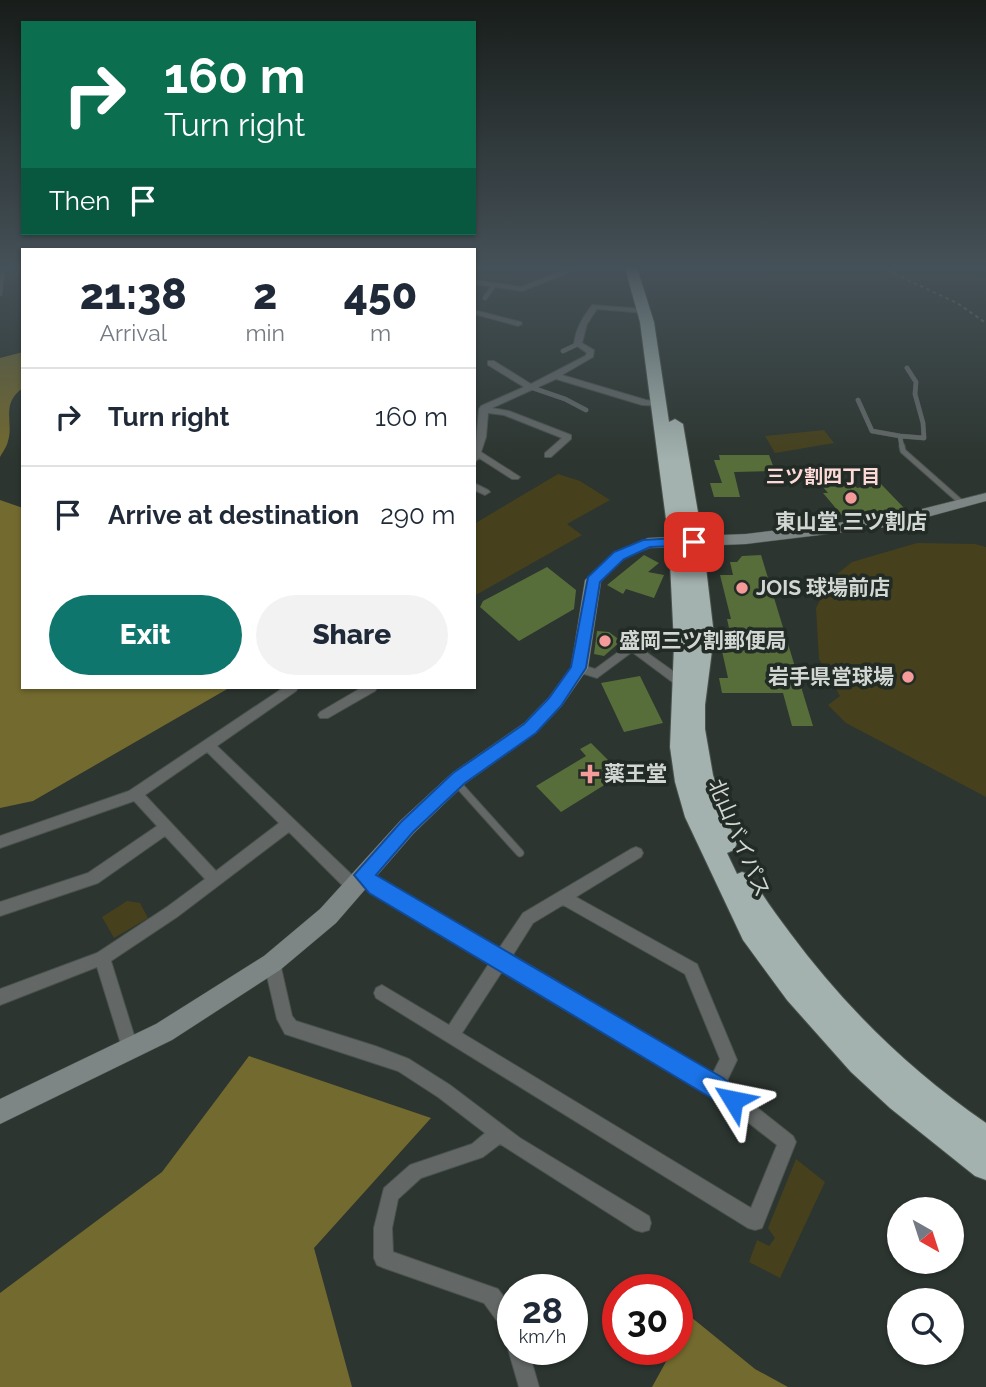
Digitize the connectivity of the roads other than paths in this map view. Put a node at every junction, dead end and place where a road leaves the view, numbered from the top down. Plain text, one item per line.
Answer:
1 (581, 333) edge
2 (648, 333) edge
3 (659, 333) edge
4 (578, 344) junction
5 (563, 351) dead end
6 (491, 363) dead end
7 (907, 368) dead end
8 (555, 376) junction
9 (530, 387) junction
10 (858, 400) dead end
11 (659, 404) junction
12 (479, 408) edge
13 (586, 410) dead end
14 (900, 436) junction
15 (548, 454) dead end
16 (476, 456) edge
17 (515, 477) dead end
18 (476, 487) edge
19 (485, 492) dead end
20 (986, 497) edge
21 (963, 504) junction
22 (686, 542) junction
23 (579, 668) junction
24 (683, 684) junction
25 (291, 689) edge
26 (370, 689) edge
27 (324, 715) dead end
28 (208, 745) junction
29 (455, 782) junction
30 (136, 794) junction
31 (289, 824) junction
32 (167, 827) junction
33 (0, 842) edge
34 (520, 853) dead end
35 (636, 853) dead end
36 (215, 880) junction
37 (360, 880) junction
38 (563, 897) junction
39 (0, 909) edge
40 (102, 958) junction
41 (500, 960) junction
42 (272, 962) junction
43 (382, 993) dead end
44 (0, 997) edge
45 (451, 1036) junction
46 (130, 1048) junction
47 (715, 1086) junction
48 (0, 1112) edge
49 (500, 1133) junction
50 (986, 1141) edge
51 (986, 1165) edge
52 (642, 1223) dead end
53 (497, 1304) edge
54 (523, 1365) edge
55 (529, 1387) edge

1 - 4 street
2 - 11 highway, 北山バイパス
3 - 22 highway, 北山バイパス
4 - 5 lane
4 - 8 street
6 - 9 street
7 - 14 lane
8 - 9 street
8 - 11 street
9 - 12 street
9 - 13 lane
10 - 14 lane
11 - 22 highway, 北山バイパス
12 - 15 street
12 - 16 street
14 - 21 lane
16 - 17 street
18 - 19 street
20 - 21 street
21 - 22 street
22 - 23 street
22 - 24 highway, 北山バイパス
22 - 50 highway, 北山バイパス
23 - 24 street
23 - 29 street
24 - 51 highway, 北山バイパス
25 - 28 street
26 - 27 street
28 - 30 street
28 - 31 street
29 - 34 lane
29 - 37 street
30 - 32 street
30 - 33 street
31 - 36 street
31 - 37 street
32 - 36 street
32 - 39 street
35 - 38 street
36 - 40 street
37 - 41 street
37 - 42 street
38 - 41 street
38 - 47 street
40 - 44 street
40 - 46 street
41 - 45 street
41 - 47 street
42 - 46 street
42 - 49 street
43 - 45 street
45 - 47 street
46 - 48 street
49 - 52 street
49 - 53 street
54 - 55 street

